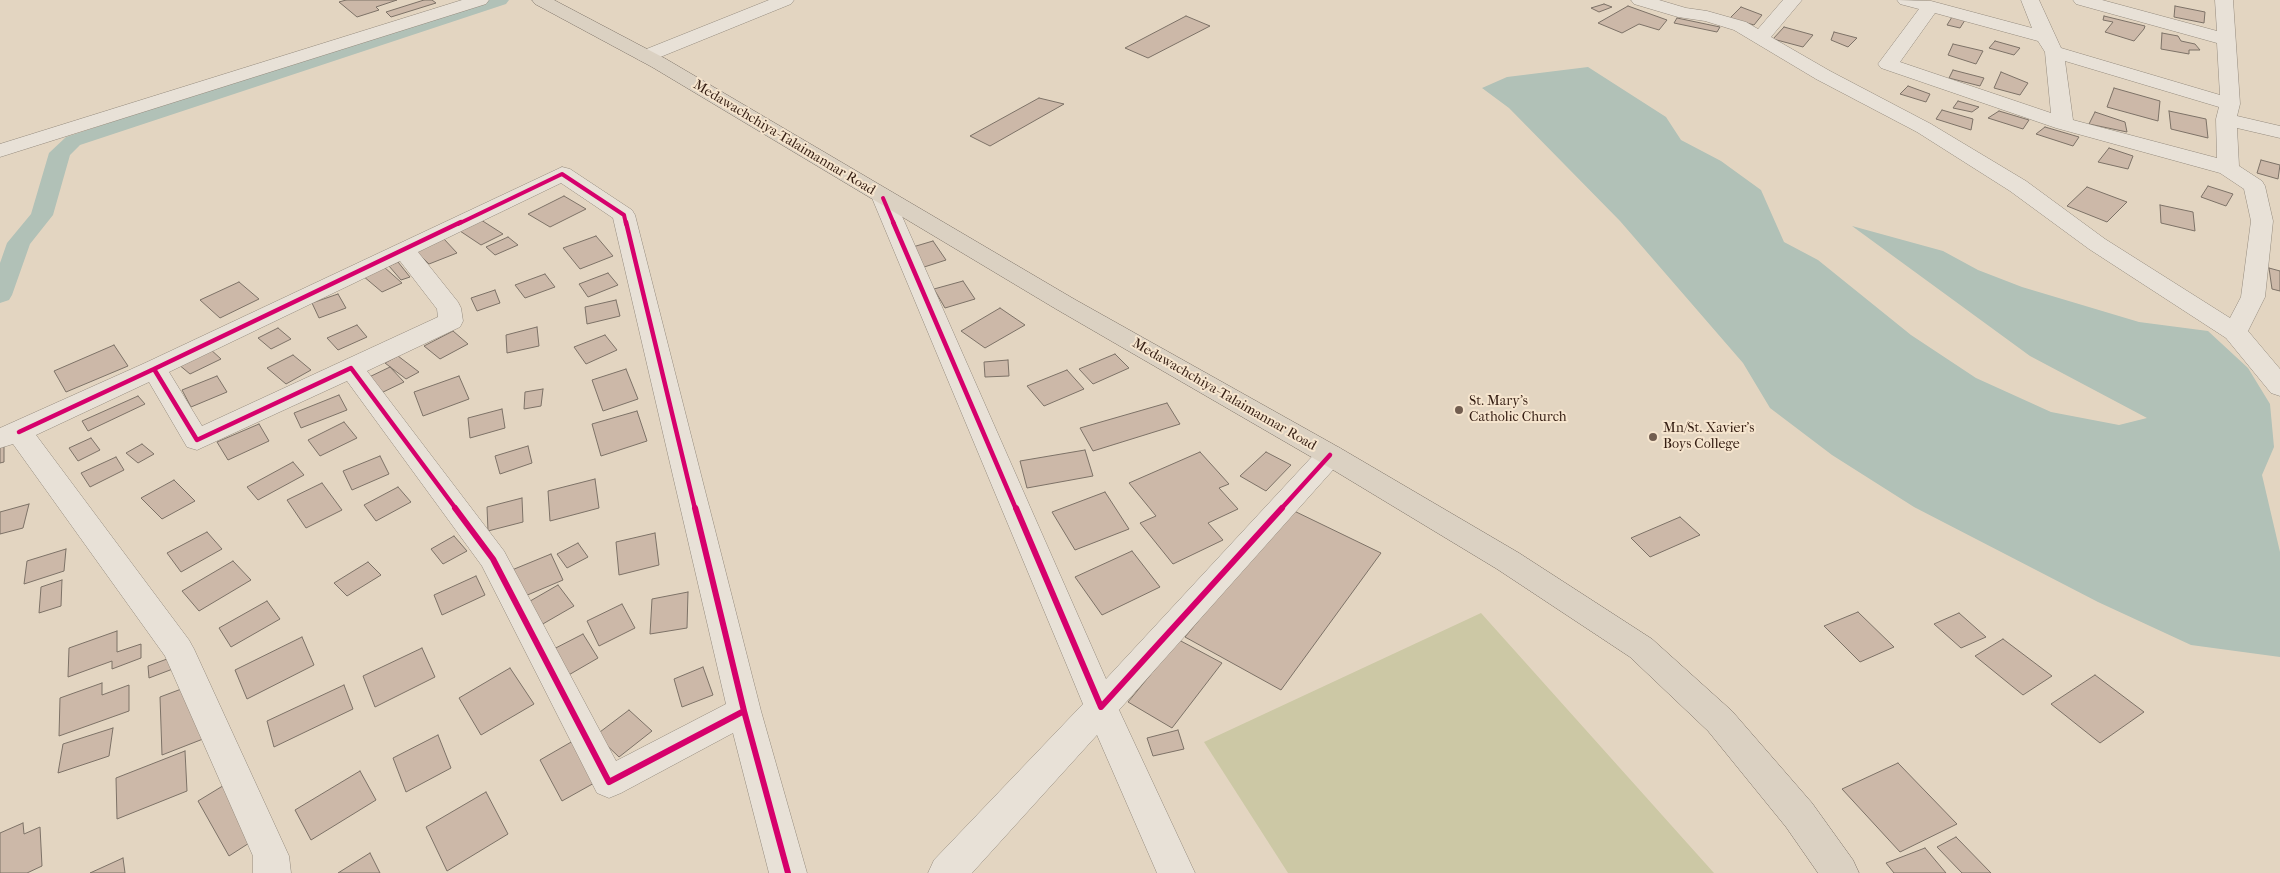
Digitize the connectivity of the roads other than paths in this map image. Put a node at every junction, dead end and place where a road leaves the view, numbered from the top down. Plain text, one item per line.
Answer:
1 (480, 0) edge
2 (541, 0) edge
3 (785, 0) edge
4 (1640, 0) edge
5 (1794, 0) edge
6 (1906, 0) edge
7 (2030, 0) edge
8 (2082, 0) edge
9 (2224, 0) edge
10 (1930, 6) junction
11 (1690, 7) edge
12 (1761, 37) junction
13 (2226, 39) junction
14 (2050, 44) junction
15 (646, 56) junction
16 (2228, 111) junction
17 (2063, 124) junction
18 (2280, 132) edge
19 (0, 151) edge
20 (2228, 168) junction
21 (883, 198) junction
22 (404, 250) junction
23 (2235, 332) junction
24 (351, 368) junction
25 (154, 369) junction
26 (2280, 387) edge
27 (9, 435) edge
28 (1330, 455) junction
29 (1101, 707) junction
30 (744, 710) junction
31 (272, 873) edge
32 (788, 873) edge
33 (947, 873) edge
34 (1176, 873) edge
35 (1840, 873) edge

1 - 19 street
2 - 15 highway, Medawachchiya-Talaimannar Road
3 - 15 street
4 - 11 street
5 - 12 street
6 - 10 street
7 - 14 street
8 - 13 street
9 - 13 street
10 - 14 street
10 - 17 street
11 - 12 street
12 - 23 street
13 - 16 street
14 - 16 street
14 - 17 street
15 - 21 highway, Medawachchiya-Talaimannar Road
16 - 18 street
16 - 20 street
17 - 20 street
20 - 23 street
21 - 28 highway, Medawachchiya-Talaimannar Road
21 - 29 street
22 - 24 street
22 - 25 street
22 - 30 street
23 - 26 street
24 - 25 street
24 - 30 street
25 - 27 street
27 - 31 street
28 - 29 street
28 - 35 highway, Medawachchiya-Talaimannar Road
29 - 33 street
29 - 34 street
30 - 32 street

